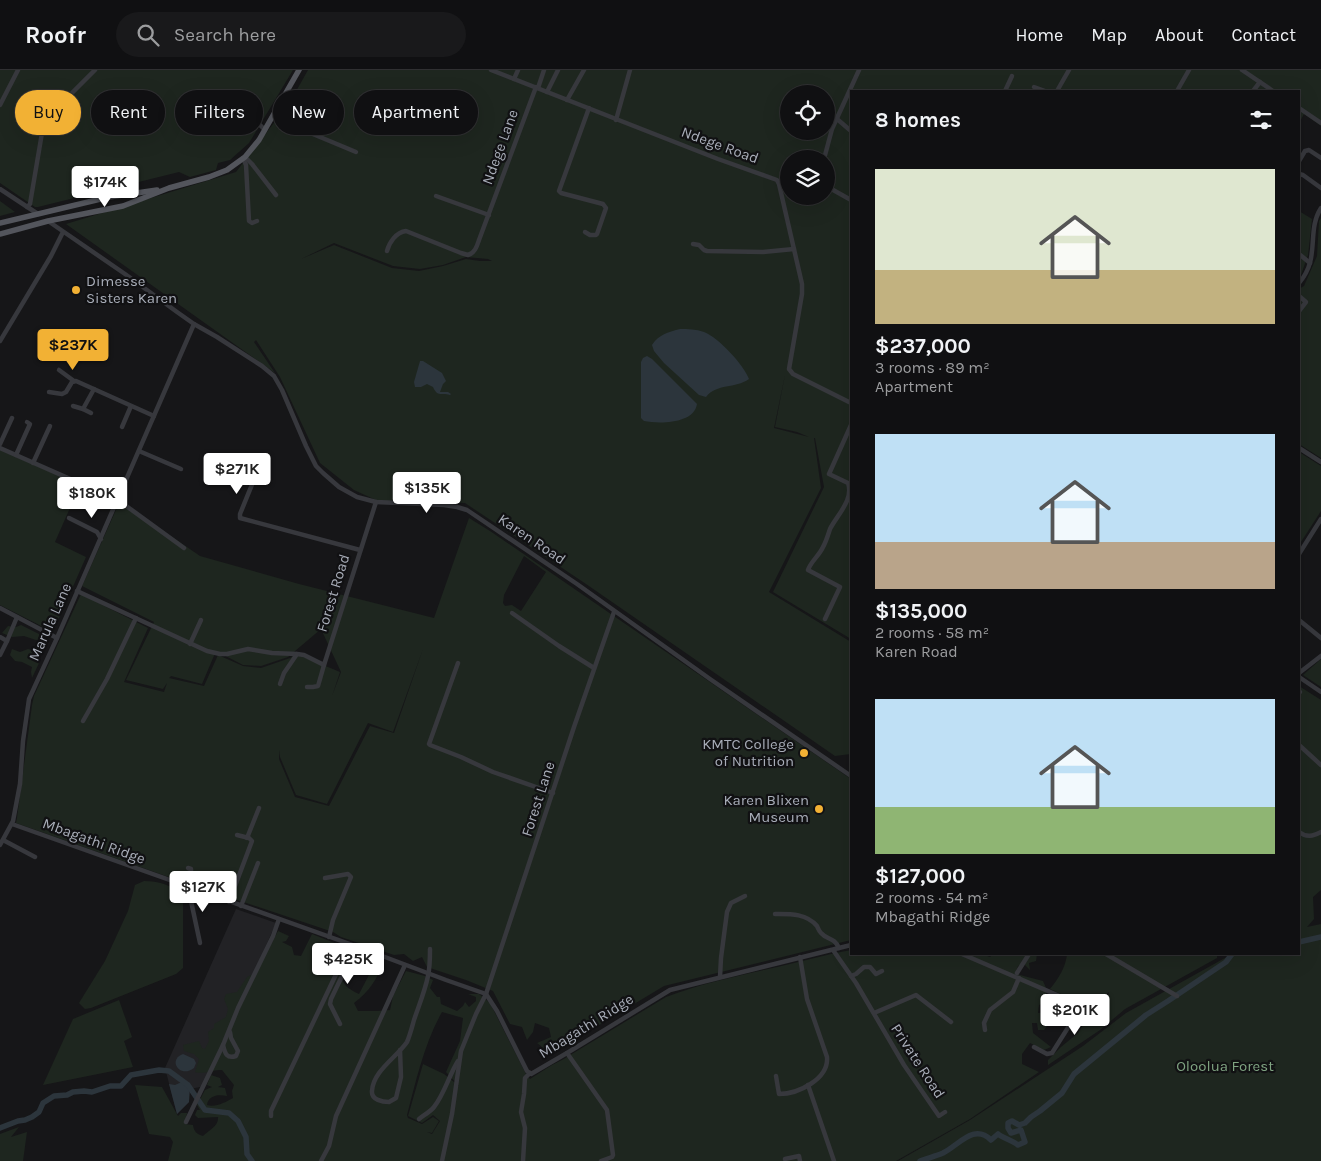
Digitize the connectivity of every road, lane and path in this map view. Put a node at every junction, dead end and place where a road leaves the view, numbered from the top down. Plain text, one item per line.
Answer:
1 (18, 70) edge
2 (95, 70) edge
3 (299, 70) edge
4 (492, 70) edge
5 (518, 70) edge
6 (544, 70) edge
7 (558, 70) edge
8 (584, 70) edge
9 (630, 70) edge
10 (859, 70) edge
11 (1069, 70) edge
12 (1189, 70) edge
13 (1242, 70) edge
14 (1012, 76) dead end
15 (514, 79) junction
16 (1260, 82) junction
17 (1034, 87) dead end
18 (537, 88) junction
19 (850, 90) edge
20 (850, 90) edge
21 (1005, 90) edge
22 (1042, 90) edge
23 (1058, 90) edge
24 (1177, 90) edge
25 (1254, 90) edge
26 (1272, 90) edge
27 (547, 92) junction
28 (567, 100) junction
29 (0, 104) edge
30 (589, 108) junction
31 (1300, 109) edge
32 (272, 117) junction
33 (837, 119) junction
34 (616, 120) junction
35 (1321, 123) edge
36 (265, 130) joint
37 (850, 130) edge
38 (826, 150) edge
39 (356, 152) dead end
40 (244, 157) junction
41 (1321, 158) edge
42 (1300, 159) edge
43 (1300, 174) edge
44 (169, 188) junction
45 (1321, 188) edge
46 (0, 189) edge
47 (780, 190) edge
48 (835, 191) edge
49 (276, 195) dead end
50 (436, 196) dead end
51 (109, 197) junction
52 (850, 199) edge
53 (783, 205) edge
54 (27, 207) junction
55 (111, 208) junction
56 (1321, 208) edge
57 (38, 214) junction
58 (489, 215) junction
59 (257, 221) dead end
60 (48, 222) junction
61 (0, 223) edge
62 (63, 232) junction
63 (585, 232) dead end
64 (0, 234) edge
65 (693, 244) dead end
66 (794, 249) junction
67 (387, 251) dead end
68 (1300, 255) edge
69 (1310, 263) junction
70 (1300, 282) edge
71 (1300, 297) edge
72 (1300, 310) edge
73 (194, 324) junction
74 (0, 341) edge
75 (59, 370) dead end
76 (74, 381) junction
77 (95, 389) junction
78 (49, 392) dead end
79 (850, 402) edge
80 (76, 406) dead end
81 (131, 406) junction
82 (83, 409) junction
83 (91, 413) dead end
84 (154, 416) junction
85 (12, 418) dead end
86 (27, 422) dead end
87 (50, 426) dead end
88 (122, 426) dead end
89 (850, 428) edge
90 (0, 444) edge
91 (0, 448) edge
92 (1300, 449) edge
93 (139, 451) junction
94 (16, 455) junction
95 (1321, 461) edge
96 (33, 463) junction
97 (260, 465) dead end
98 (181, 469) dead end
99 (850, 484) edge
100 (118, 500) junction
101 (376, 502) junction
102 (68, 518) dead end
103 (1321, 518) edge
104 (101, 538) junction
105 (184, 548) dead end
106 (360, 550) junction
107 (1300, 552) edge
108 (77, 591) junction
109 (0, 608) edge
110 (614, 612) junction
111 (512, 613) dead end
112 (17, 617) junction
113 (136, 618) junction
114 (825, 619) dead end
115 (201, 620) dead end
116 (1300, 621) edge
117 (0, 637) edge
118 (57, 638) junction
119 (1321, 638) edge
120 (7, 641) junction
121 (190, 644) junction
122 (297, 654) junction
123 (0, 655) edge
124 (1321, 656) edge
125 (458, 663) dead end
126 (324, 665) junction
127 (594, 668) junction
128 (1300, 674) edge
129 (1300, 676) edge
130 (280, 684) dead end
131 (1321, 685) edge
132 (307, 687) dead end
133 (1315, 688) junction
134 (1321, 692) edge
135 (83, 721) dead end
136 (1300, 746) edge
137 (1321, 765) edge
138 (850, 775) edge
139 (553, 793) junction
140 (259, 808) dead end
141 (12, 824) junction
142 (1300, 832) edge
143 (1321, 832) edge
144 (237, 835) dead end
145 (247, 838) junction
146 (1, 843) edge
147 (35, 857) dead end
148 (258, 863) dead end
149 (188, 868) dead end
150 (325, 878) dead end
151 (187, 887) junction
152 (745, 896) dead end
153 (230, 902) junction
154 (242, 906) junction
155 (775, 914) dead end
156 (279, 919) junction
157 (329, 937) junction
158 (200, 943) dead end
159 (350, 945) junction
160 (850, 945) edge
161 (356, 947) junction
162 (839, 948) junction
163 (430, 949) dead end
164 (833, 950) junction
165 (965, 955) edge
166 (1028, 955) edge
167 (1108, 955) edge
168 (800, 957) junction
169 (405, 965) junction
170 (882, 971) dead end
171 (428, 974) junction
172 (1018, 975) junction
173 (851, 976) junction
174 (720, 977) junction
175 (486, 994) junction
176 (1176, 995) dead end
177 (874, 1013) junction
178 (951, 1022) dead end
179 (340, 1024) dead end
180 (230, 1030) junction
181 (985, 1030) dead end
182 (223, 1046) junction
183 (1034, 1047) dead end
184 (400, 1050) junction
185 (567, 1054) junction
186 (459, 1060) junction
187 (530, 1073) junction
188 (776, 1076) dead end
189 (808, 1085) junction
190 (945, 1112) dead end
191 (271, 1116) dead end
192 (419, 1119) dead end
193 (186, 1122) dead end
194 (785, 1159) dead end
195 (321, 1161) edge
196 (442, 1161) edge
197 (524, 1161) edge
198 (601, 1161) edge
199 (800, 1161) edge
200 (834, 1161) edge

1 - 29 street
2 - 54 street
3 - 32 main road
4 - 15 street, Ndege Road
5 - 15 street
6 - 18 street, Ndege Lane
7 - 27 street
8 - 28 street
9 - 34 street
10 - 19 street
11 - 23 street
12 - 24 street
13 - 16 street
14 - 21 street
15 - 18 street, Ndege Road
16 - 25 street
16 - 26 street
17 - 22 street
18 - 27 street, Ndege Road
18 - 58 street, Ndege Lane
20 - 33 street
27 - 28 street, Ndege Road
28 - 30 street, Ndege Road
30 - 34 street, Ndege Road
30 - 63 street
31 - 35 street
32 - 36 main road
32 - 39 street
33 - 37 street
33 - 38 street
34 - 47 street, Ndege Road
36 - 40 main road
40 - 44 main road
40 - 49 street
40 - 59 street
41 - 42 street
43 - 45 street
44 - 51 main road
44 - 55 main road
46 - 54 street
48 - 52 street
50 - 58 street
51 - 55 main road
51 - 57 main road
53 - 66 street, Ndege Road
54 - 57 street
55 - 60 main road
56 - 69 street
57 - 61 main road
58 - 67 street, Ndege Lane
60 - 62 street, Karen Road
60 - 64 main road
62 - 73 street, Karen Road
62 - 74 street
65 - 66 street
66 - 79 street, Ndege Road
68 - 69 street
69 - 70 street
71 - 72 street
73 - 84 street, Marula Lane
73 - 101 street, Karen Road
75 - 76 street
76 - 77 street
76 - 78 street
77 - 81 street
77 - 82 street
80 - 82 street
81 - 84 street
81 - 88 street
82 - 83 street
84 - 93 street, Marula Lane
85 - 90 street
86 - 94 street
87 - 96 street
89 - 99 street
91 - 94 street
92 - 95 street
93 - 98 street
93 - 100 street, Marula Lane
94 - 96 street
96 - 100 street
97 - 106 street
99 - 114 street
100 - 104 street, Marula Lane
100 - 105 street
101 - 106 street, Forest Road
101 - 110 street, Karen Road
102 - 104 street
103 - 107 street
104 - 108 street, Marula Lane
106 - 126 street, Forest Road
108 - 113 street
108 - 118 street, Marula Lane
109 - 112 street
110 - 127 street, Forest Lane
110 - 138 street, Karen Road
111 - 127 street
112 - 118 street
112 - 120 street
113 - 121 street
113 - 135 street
115 - 121 street
116 - 119 street
117 - 120 street
118 - 141 street, Marula Lane
120 - 123 street
121 - 122 street
122 - 126 street
122 - 130 street
124 - 128 street
125 - 139 street
126 - 132 street, Forest Road
127 - 139 street, Forest Lane
129 - 133 street
131 - 133 street
133 - 134 street
136 - 137 street
139 - 175 street, Forest Lane
140 - 145 street
141 - 146 street, Marula Lane
141 - 151 street, Mbagathi Ridge
142 - 143 street
144 - 145 street
145 - 153 street
146 - 147 street
148 - 154 street
149 - 151 street
150 - 157 street
151 - 153 street, Mbagathi Ridge
151 - 158 street
152 - 174 street
153 - 154 street, Mbagathi Ridge
154 - 156 street, Mbagathi Ridge
155 - 162 street
156 - 157 street, Mbagathi Ridge
156 - 180 street
157 - 159 street, Mbagathi Ridge
159 - 161 street, Mbagathi Ridge
159 - 191 street
160 - 162 street, Mbagathi Ridge
161 - 169 street, Mbagathi Ridge
161 - 179 street
162 - 164 street, Mbagathi Ridge
163 - 171 street
164 - 168 street, Mbagathi Ridge
164 - 173 street, Private Road
165 - 172 street
166 - 172 street
167 - 176 street
168 - 174 street, Mbagathi Ridge
168 - 189 street
169 - 171 street, Mbagathi Ridge
169 - 195 street
170 - 173 street
171 - 175 street, Mbagathi Ridge
171 - 184 street
172 - 181 street
172 - 183 street
173 - 177 street, Private Road
174 - 185 street, Mbagathi Ridge
175 - 186 street, Forest Lane
175 - 187 street, Mbagathi Ridge
177 - 178 street, Private Road
177 - 190 street, Private Road
180 - 182 street
180 - 182 street
182 - 193 street
184 - 184 street
185 - 187 street, Mbagathi Ridge
185 - 198 street
186 - 192 street
186 - 196 street
187 - 197 street
188 - 189 street
189 - 200 street
194 - 199 street

